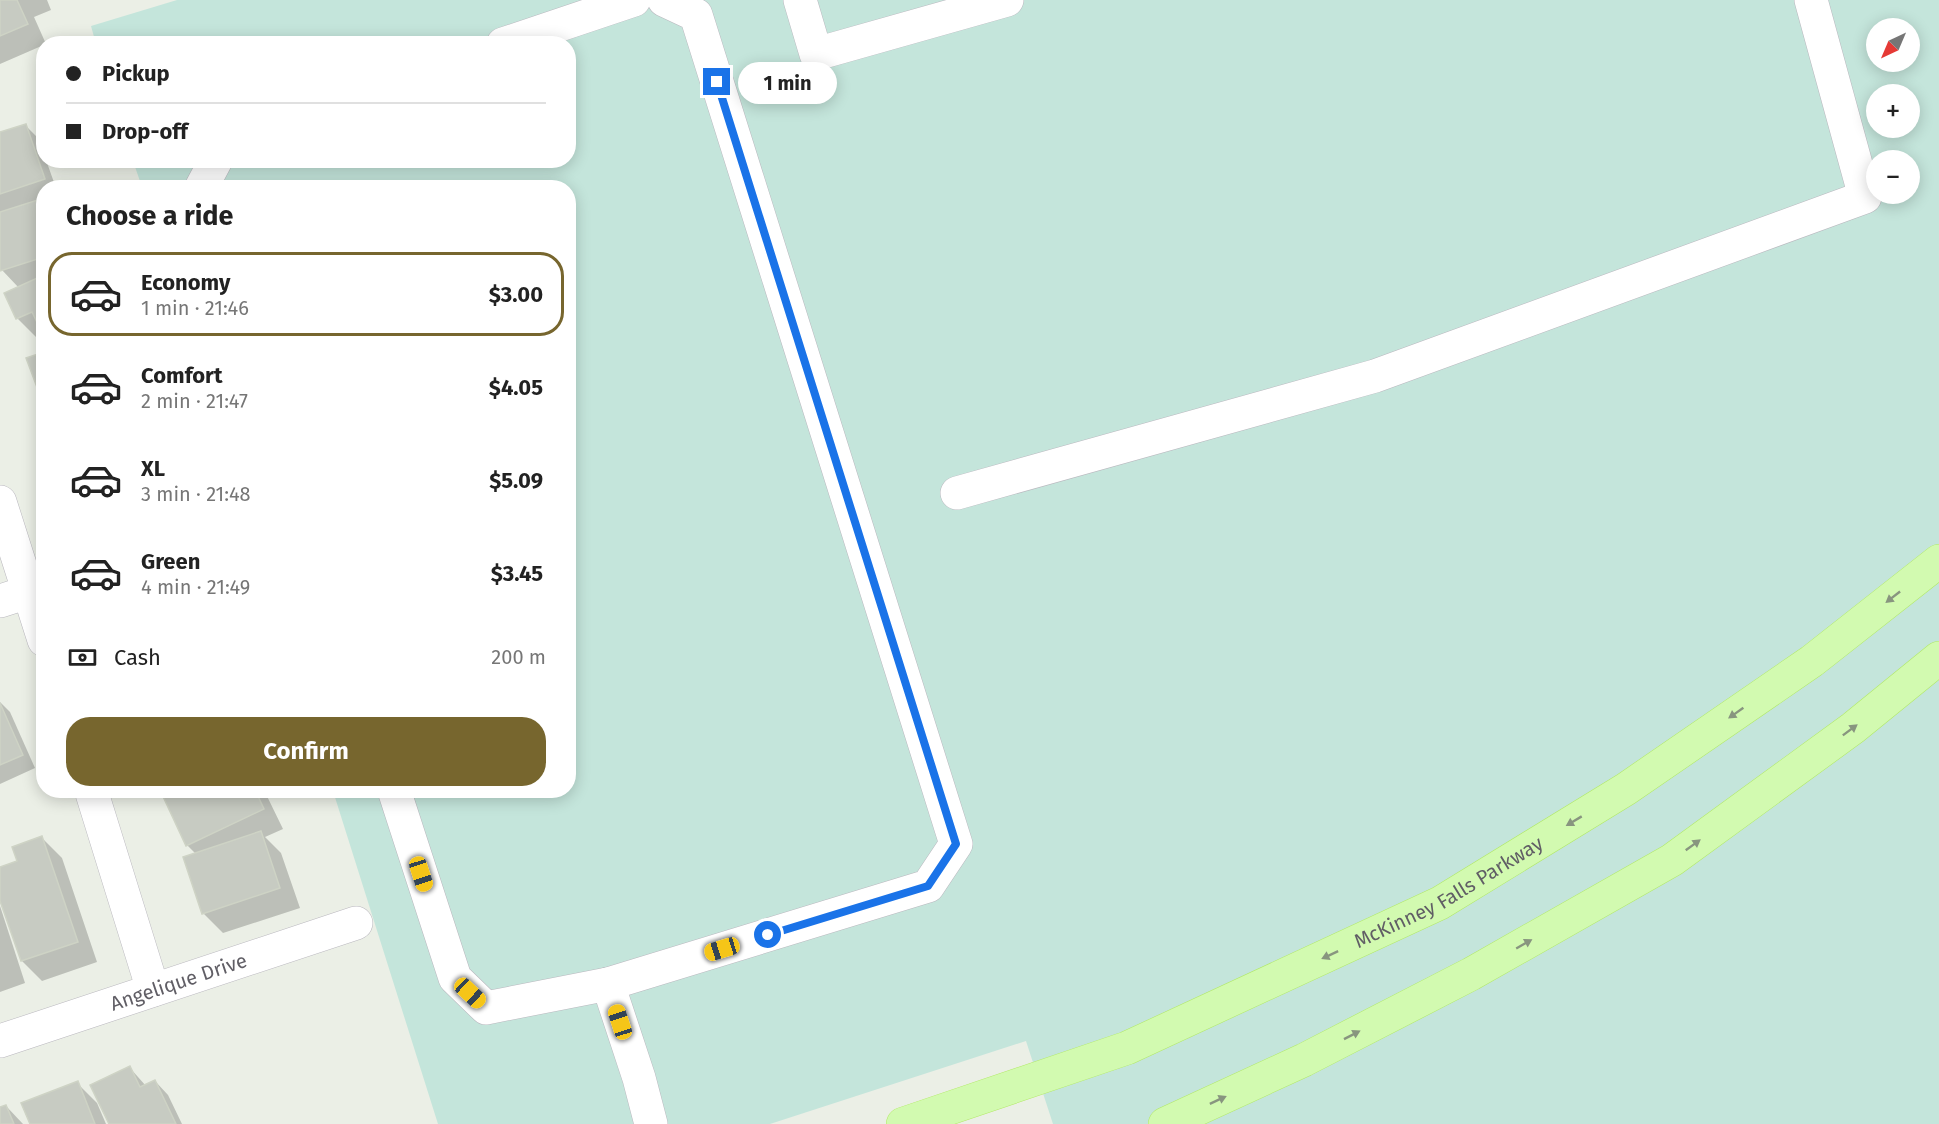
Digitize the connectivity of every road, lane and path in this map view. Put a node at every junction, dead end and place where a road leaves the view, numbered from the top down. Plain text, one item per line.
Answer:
1 (634, 0) edge
2 (664, 0) edge
3 (800, 0) edge
4 (1007, 0) edge
5 (1811, 0) edge
6 (527, 36) edge
7 (957, 493) dead end
8 (0, 502) edge
9 (1939, 561) edge
10 (14, 596) edge
11 (36, 628) edge
12 (1939, 658) edge
13 (93, 798) edge
14 (397, 798) edge
15 (356, 922) dead end
16 (608, 984) junction
17 (153, 990) junction
18 (0, 1041) edge
19 (651, 1124) edge
20 (903, 1124) edge
21 (1165, 1124) edge

1 - 6 street
2 - 16 street
3 - 4 street
5 - 7 street
8 - 10 street
9 -> 20 main road, McKinney Falls Parkway
10 - 11 street
21 -> 12 main road
13 - 17 street
14 - 16 street
15 - 17 street, Angelique Drive
16 - 19 street
17 - 18 street, Angelique Drive

